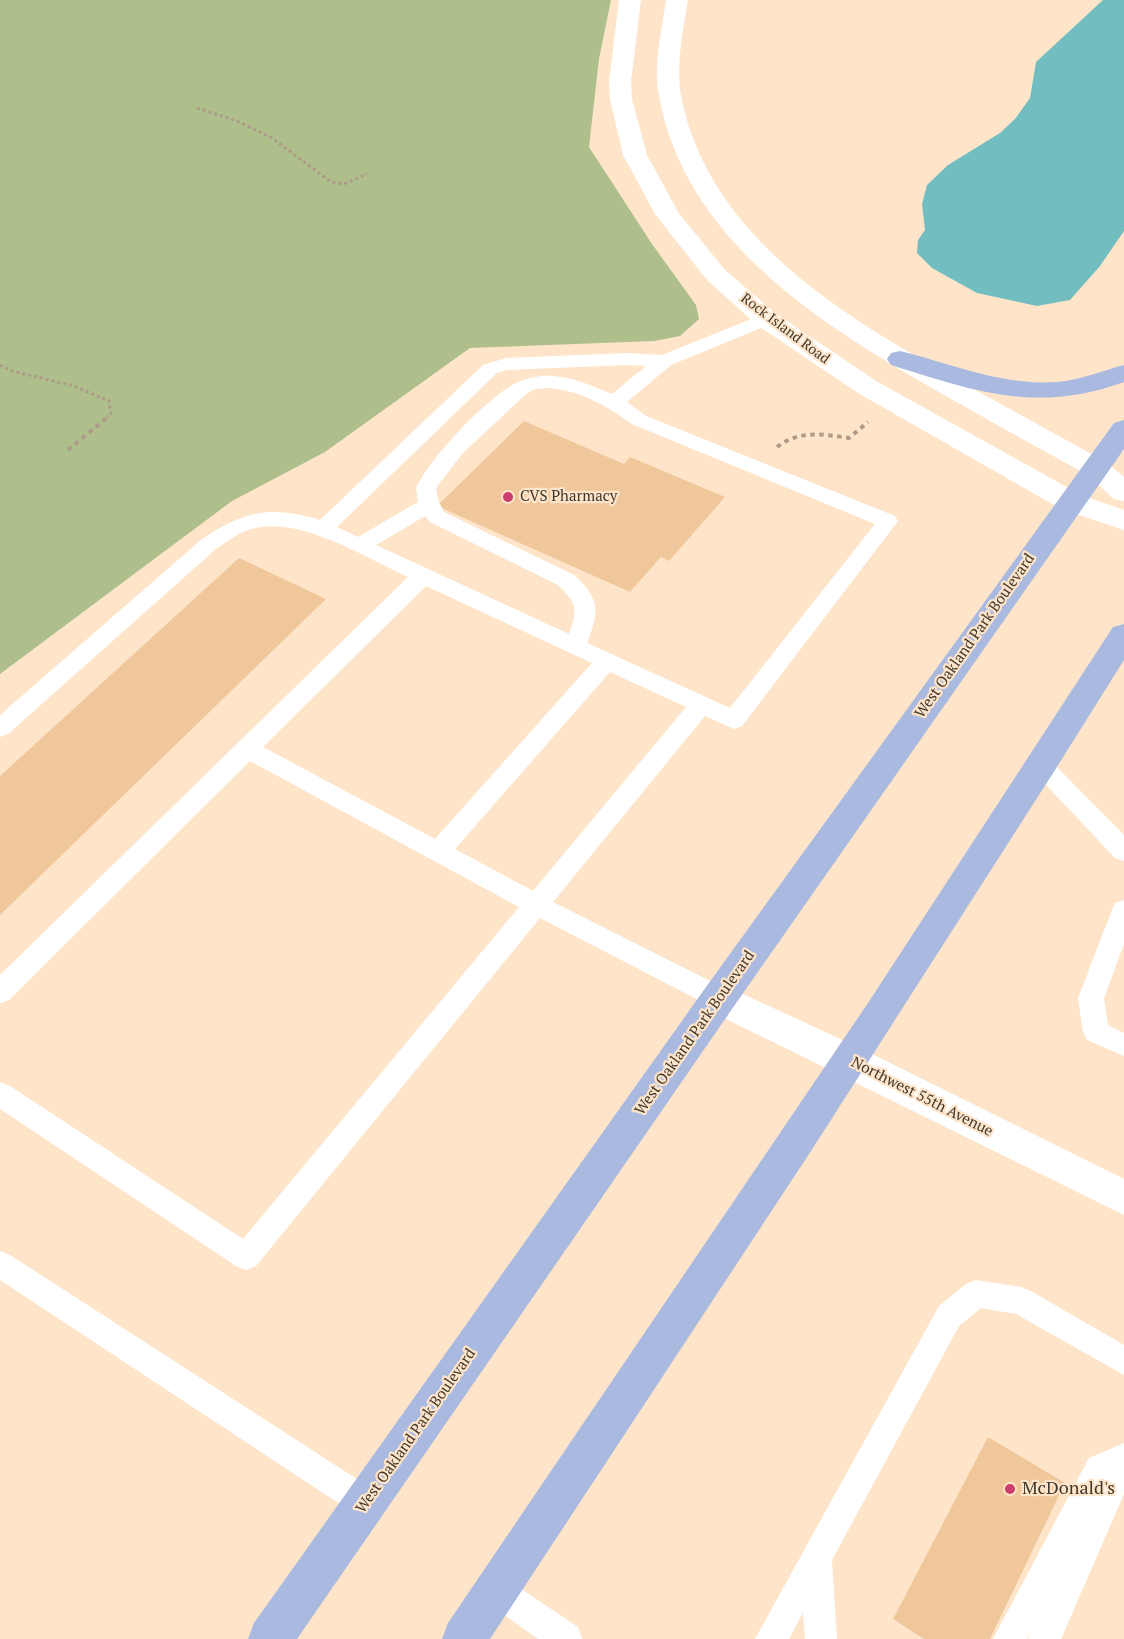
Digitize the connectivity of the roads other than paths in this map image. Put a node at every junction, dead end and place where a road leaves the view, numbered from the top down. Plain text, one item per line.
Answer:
1 (630, 0) edge
2 (676, 0) edge
3 (766, 319) junction
4 (900, 359) junction
5 (664, 361) junction
6 (529, 363) junction
7 (1124, 373) edge
8 (526, 385) junction
9 (615, 402) junction
10 (1124, 429) edge
11 (1096, 468) junction
12 (1124, 492) edge
13 (1071, 502) junction
14 (428, 505) junction
15 (1124, 520) edge
16 (323, 529) junction
17 (358, 546) junction
18 (422, 577) junction
19 (1124, 635) edge
20 (575, 646) junction
21 (607, 661) junction
22 (701, 705) junction
23 (0, 728) edge
24 (247, 749) junction
25 (1042, 766) junction
26 (1124, 851) edge
27 (438, 852) junction
28 (537, 905) junction
29 (1124, 910) edge
30 (0, 992) edge
31 (719, 998) junction
32 (1124, 1045) edge
33 (849, 1060) junction
34 (0, 1094) edge
35 (1124, 1198) edge
36 (0, 1264) edge
37 (1124, 1361) edge
38 (1124, 1459) edge
39 (366, 1503) junction
40 (816, 1557) junction
41 (496, 1591) junction
42 (826, 1633) edge
43 (270, 1639) edge
44 (464, 1639) edge
45 (566, 1639) edge
46 (771, 1639) edge
47 (1008, 1639) edge
48 (1044, 1639) edge

1 - 3 main road, Rock Island Road
2 - 4 main road
3 - 5 lane
3 - 13 main road, Rock Island Road
4 - 7 main road
4 - 11 main road
5 - 6 lane
5 - 9 lane
6 - 8 lane
6 - 16 lane
8 - 9 lane
8 - 14 lane
9 - 22 lane
10 - 11 main road, West Oakland Park Boulevard
11 - 12 main road
11 - 13 main road, West Oakland Park Boulevard
13 - 15 main road, Rock Island Road
13 - 31 main road, West Oakland Park Boulevard
14 - 17 lane
14 - 20 lane
16 - 17 lane
16 - 23 lane
17 - 18 lane
18 - 20 lane
18 - 24 lane
19 - 25 main road
20 - 21 lane
21 - 22 lane
21 - 27 lane
22 - 28 lane
24 - 27 lane
24 - 30 lane
25 - 26 lane
25 - 33 main road
27 - 28 lane
28 - 31 lane
28 - 34 lane
29 - 32 lane
31 - 33 main road, Northwest 55th Avenue
31 - 39 main road, West Oakland Park Boulevard
33 - 35 main road, Northwest 55th Avenue
33 - 41 main road
36 - 39 lane
37 - 40 lane
38 - 47 lane
38 - 48 lane
39 - 43 main road, West Oakland Park Boulevard
40 - 42 lane
40 - 46 lane
41 - 44 main road
41 - 45 lane

